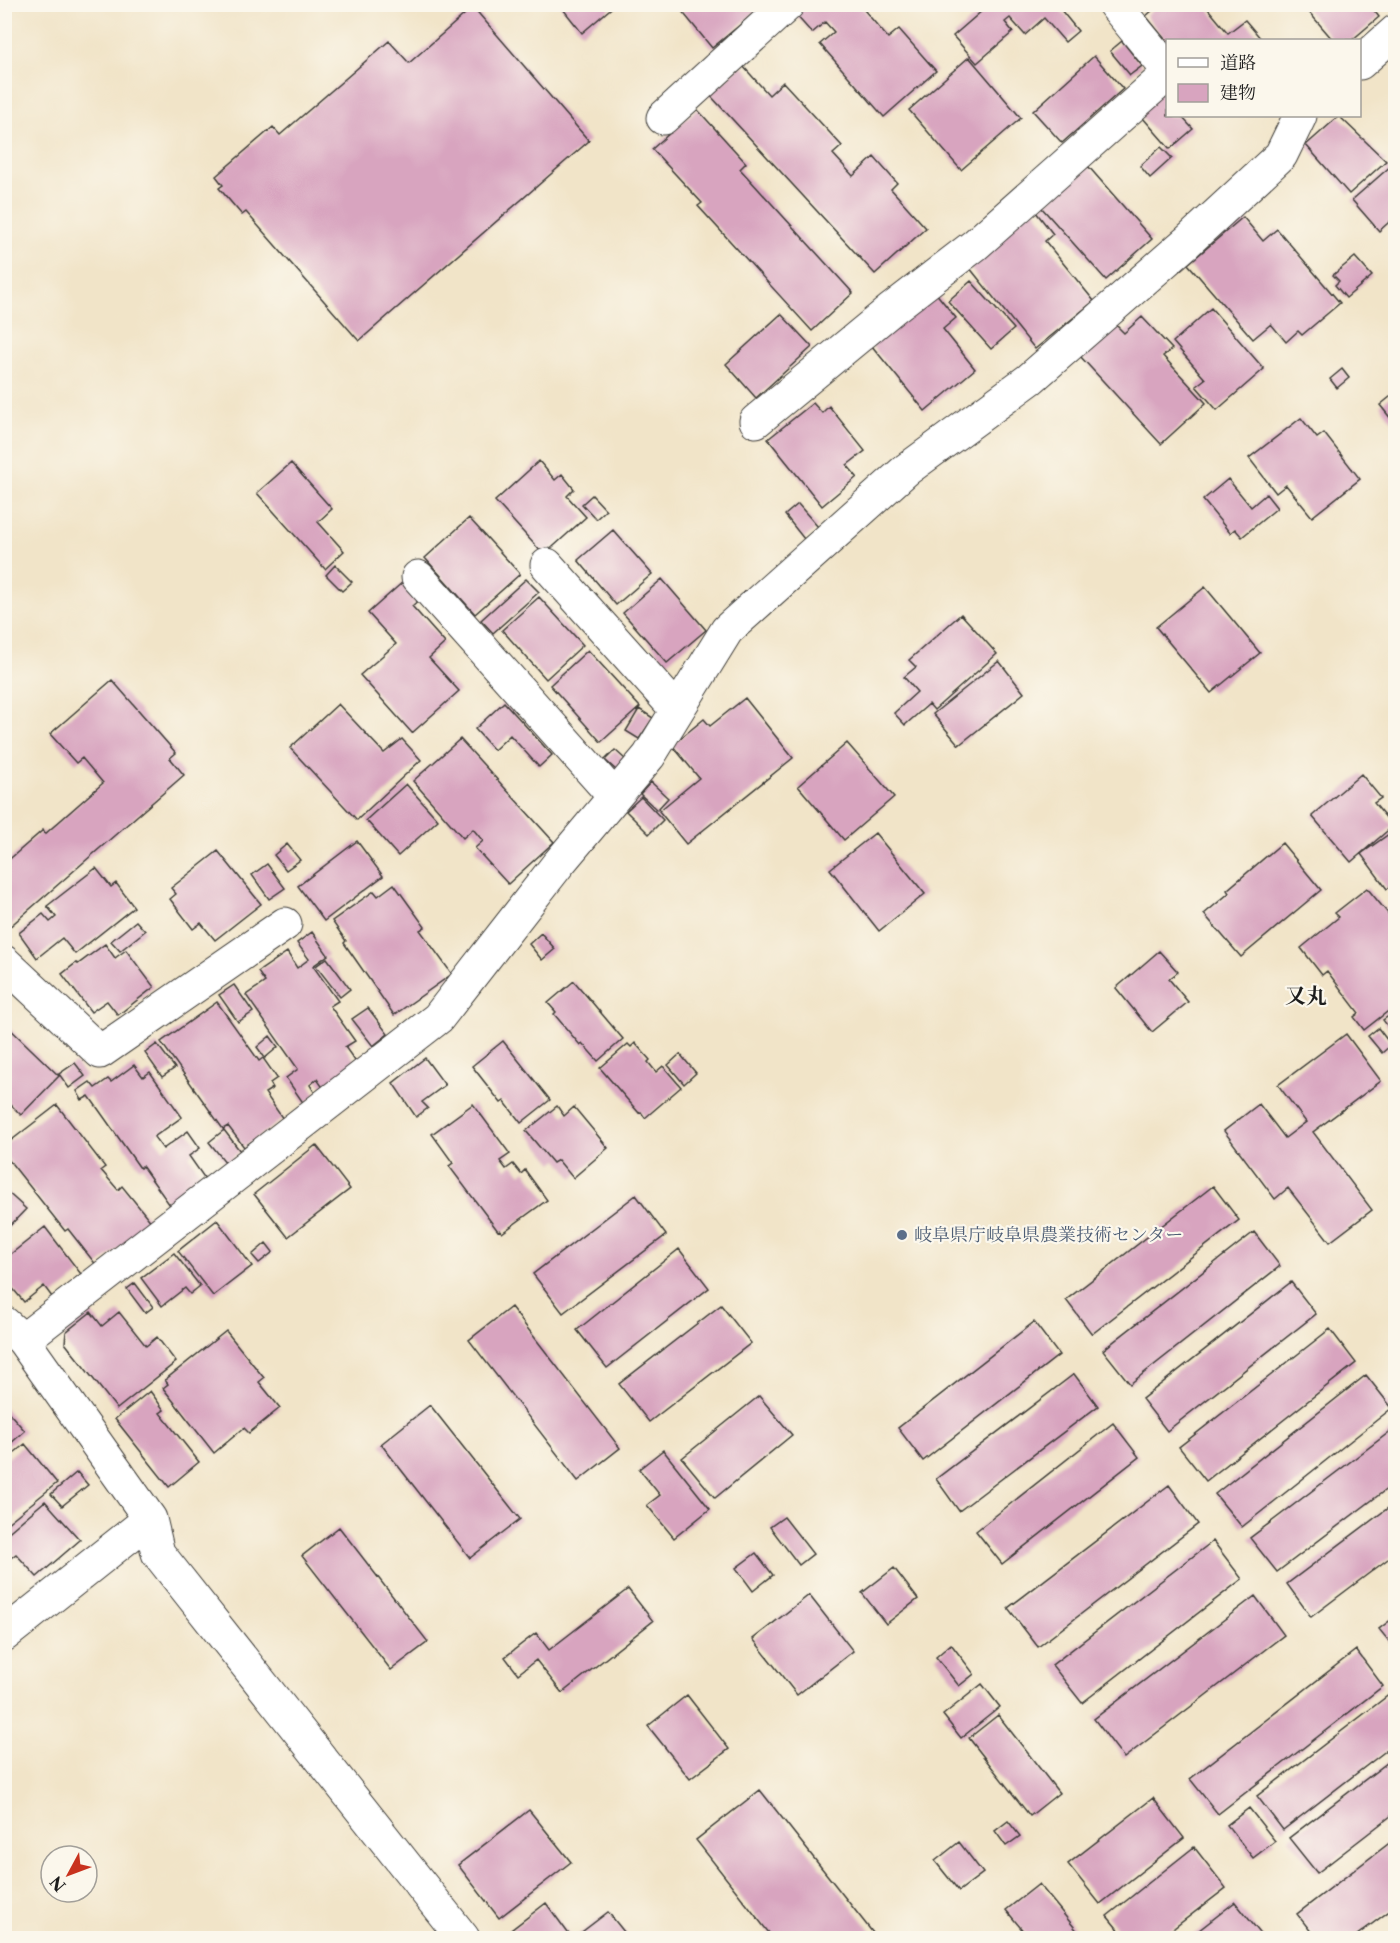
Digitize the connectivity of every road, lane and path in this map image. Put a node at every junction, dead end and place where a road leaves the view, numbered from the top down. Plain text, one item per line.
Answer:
1 (1114, 4) edge
2 (782, 6) edge
3 (1395, 31) edge
4 (1361, 61) edge
5 (1166, 71) edge
6 (1166, 73) edge
7 (1300, 117) edge
8 (663, 118) dead end
9 (756, 422) dead end
10 (547, 565) dead end
11 (417, 577) dead end
12 (677, 710) junction
13 (614, 796) junction
14 (285, 924) dead end
15 (4, 962) edge
16 (14, 1332) edge
17 (150, 1519) junction
18 (6, 1632) edge
19 (464, 1938) edge

1 - 5 street
2 - 8 street
3 - 4 street
6 - 9 street
7 - 12 street
10 - 12 street
11 - 13 street
12 - 13 street
13 - 16 street
14 - 15 street
16 - 17 street
17 - 18 street
17 - 19 street

